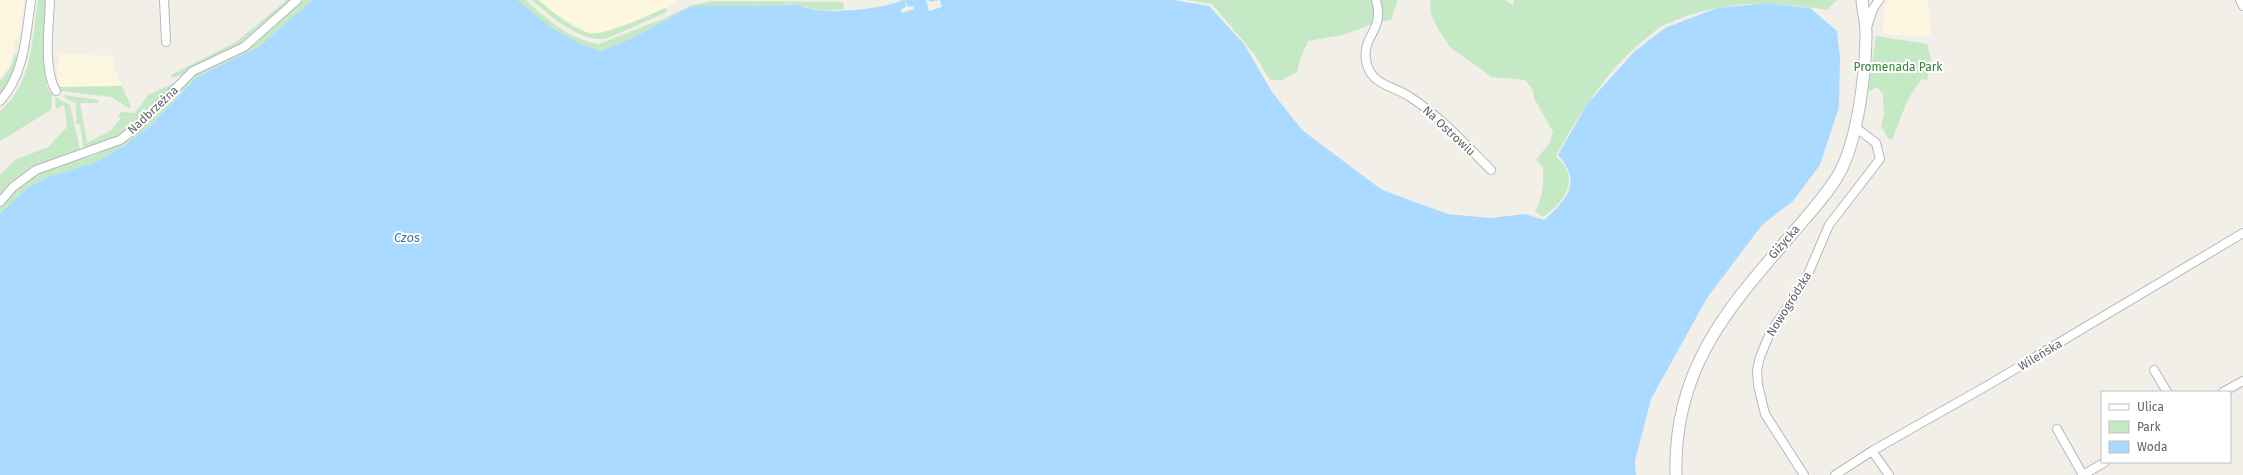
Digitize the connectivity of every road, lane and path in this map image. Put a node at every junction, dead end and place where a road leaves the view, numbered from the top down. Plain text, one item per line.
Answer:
1 (31, 0) edge
2 (50, 0) edge
3 (164, 0) edge
4 (297, 0) edge
5 (1376, 0) edge
6 (1862, 0) edge
7 (1879, 0) edge
8 (2240, 0) edge
9 (2243, 6) edge
10 (1866, 32) junction
11 (166, 42) dead end
12 (56, 91) dead end
13 (0, 100) edge
14 (1855, 127) junction
15 (1491, 170) dead end
16 (0, 202) edge
17 (2243, 233) edge
18 (2154, 370) dead end
19 (2243, 381) edge
20 (2166, 391) edge
21 (2226, 391) edge
22 (2057, 429) dead end
23 (1872, 451) junction
24 (2103, 463) edge
25 (1676, 475) edge
26 (1804, 475) edge
27 (1835, 475) edge
28 (1889, 475) edge
29 (2083, 475) edge

1 - 13 street
2 - 12 street
3 - 11 street
4 - 16 street, Nadbrzeżna
5 - 15 street, Na Ostrowiu
6 - 10 street, Giżycka
7 - 10 street
8 - 9 street
10 - 14 street, Giżycka
14 - 25 street, Giżycka
14 - 26 street, Nowogródzka
17 - 23 street, Wileńska
18 - 20 street
19 - 21 street
22 - 29 street
23 - 27 street, Wileńska
23 - 28 street
24 - 29 street

